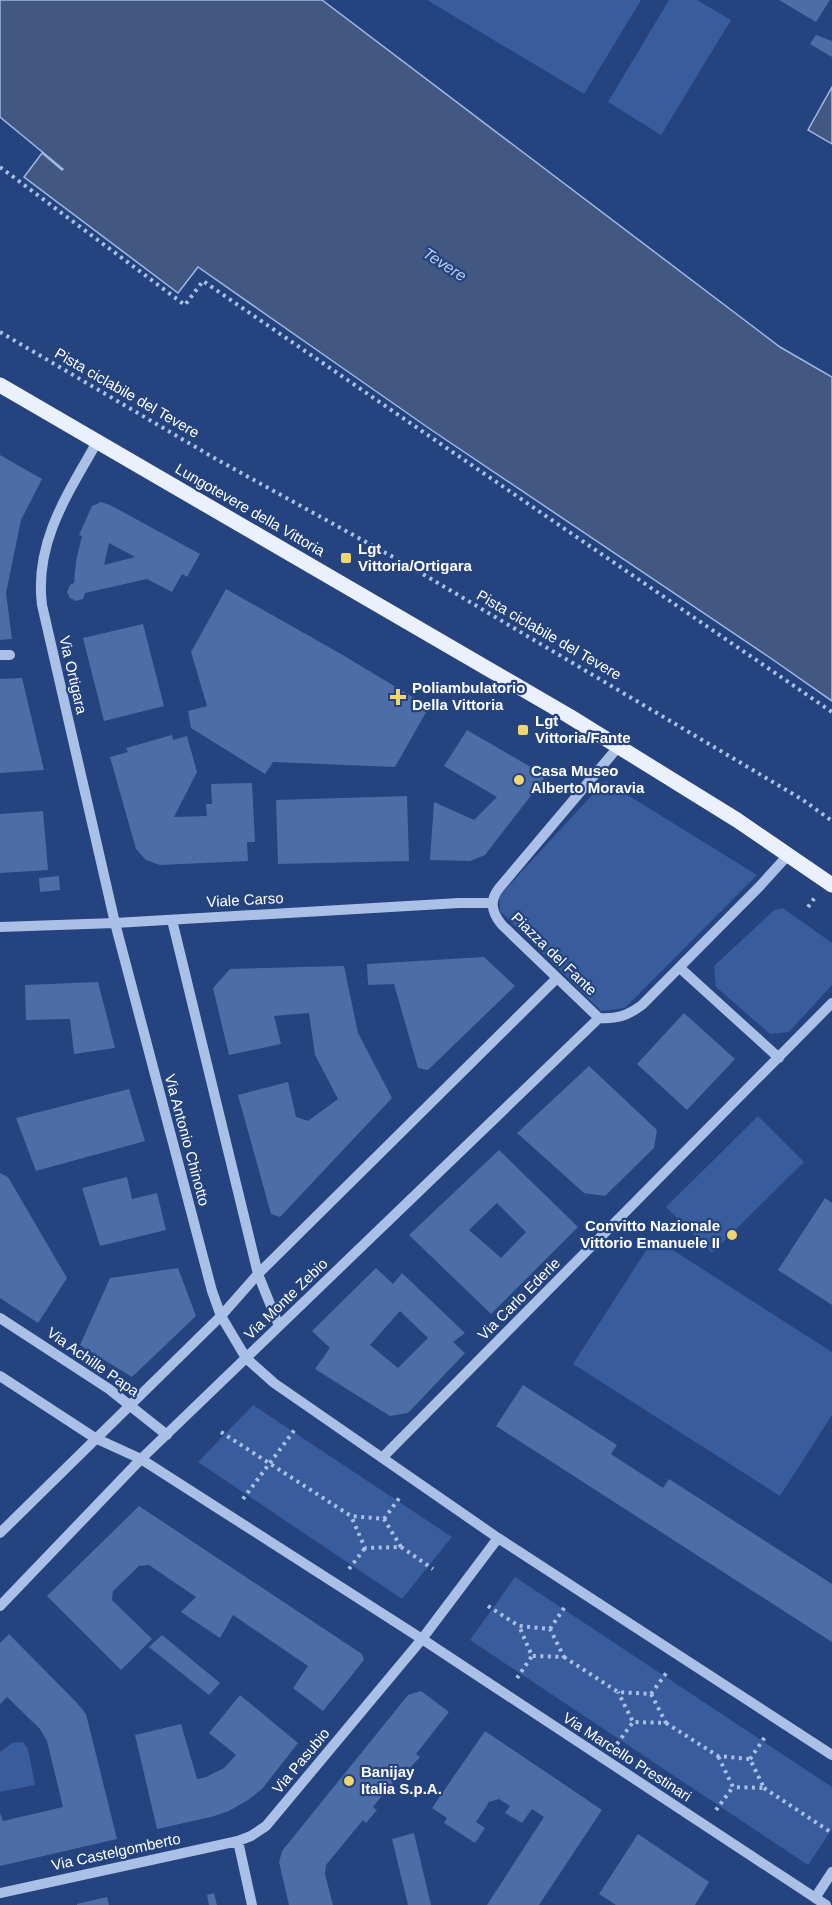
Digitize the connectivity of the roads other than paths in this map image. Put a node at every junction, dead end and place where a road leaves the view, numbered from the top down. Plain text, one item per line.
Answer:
1 (0, 385) edge
2 (97, 442) junction
3 (619, 746) junction
4 (789, 854) junction
5 (832, 885) edge
6 (492, 903) junction
7 (172, 920) junction
8 (115, 923) junction
9 (0, 927) edge
10 (680, 968) junction
11 (557, 978) junction
12 (832, 1004) edge
13 (599, 1018) junction
14 (779, 1058) junction
15 (258, 1274) junction
16 (221, 1316) junction
17 (0, 1318) edge
18 (279, 1326) junction
19 (246, 1358) junction
20 (0, 1376) edge
21 (129, 1405) junction
22 (167, 1435) junction
23 (95, 1438) junction
24 (381, 1458) junction
25 (141, 1459) junction
26 (0, 1533) edge
27 (498, 1538) junction
28 (0, 1606) edge
29 (422, 1640) junction
30 (832, 1755) edge
31 (238, 1841) junction
32 (832, 1872) edge
33 (0, 1893) edge
34 (815, 1898) junction
35 (252, 1905) edge
36 (826, 1905) edge

1 - 2 main road, Lungotevere della Vittoria
2 - 3 main road, Lungotevere della Vittoria
2 - 8 street, Via Ortigara
3 - 4 main road, Lungotevere della Vittoria
3 - 6 street
4 - 5 main road, Lungotevere della Vittoria
4 - 10 street, Piazza del Fante
6 - 7 street, Viale Carso
6 - 11 street, Piazza del Fante
7 - 8 street, Viale Carso
7 - 15 street
8 - 9 street, Viale Carso
8 - 16 street, Via Antonio Chinotto
10 - 13 street, Piazza del Fante
10 - 14 street
11 - 13 street, Piazza del Fante
11 - 15 street
12 - 14 street
13 - 18 street, Via Monte Zebio
14 - 24 street, Via Carlo Ederle
15 - 16 street
15 - 18 street
16 - 19 street, Via Antonio Chinotto
16 - 21 street
17 - 21 street, Via Achille Papa
18 - 19 street, Via Monte Zebio
19 - 22 street, Via Monte Zebio
19 - 24 street
20 - 23 street
21 - 22 street, Via Achille Papa
21 - 23 street
22 - 25 street, Via Monte Zebio
23 - 25 street
23 - 26 street
24 - 27 street
25 - 28 street, Via Monte Zebio
25 - 29 street, Via Marcello Prestinari
27 - 29 street
27 - 30 street
29 - 31 street, Via Pasubio
29 - 34 street, Via Marcello Prestinari
31 - 33 street, Via Castelgomberto
31 - 35 street
32 - 34 street
34 - 36 street, Via Marcello Prestinari

